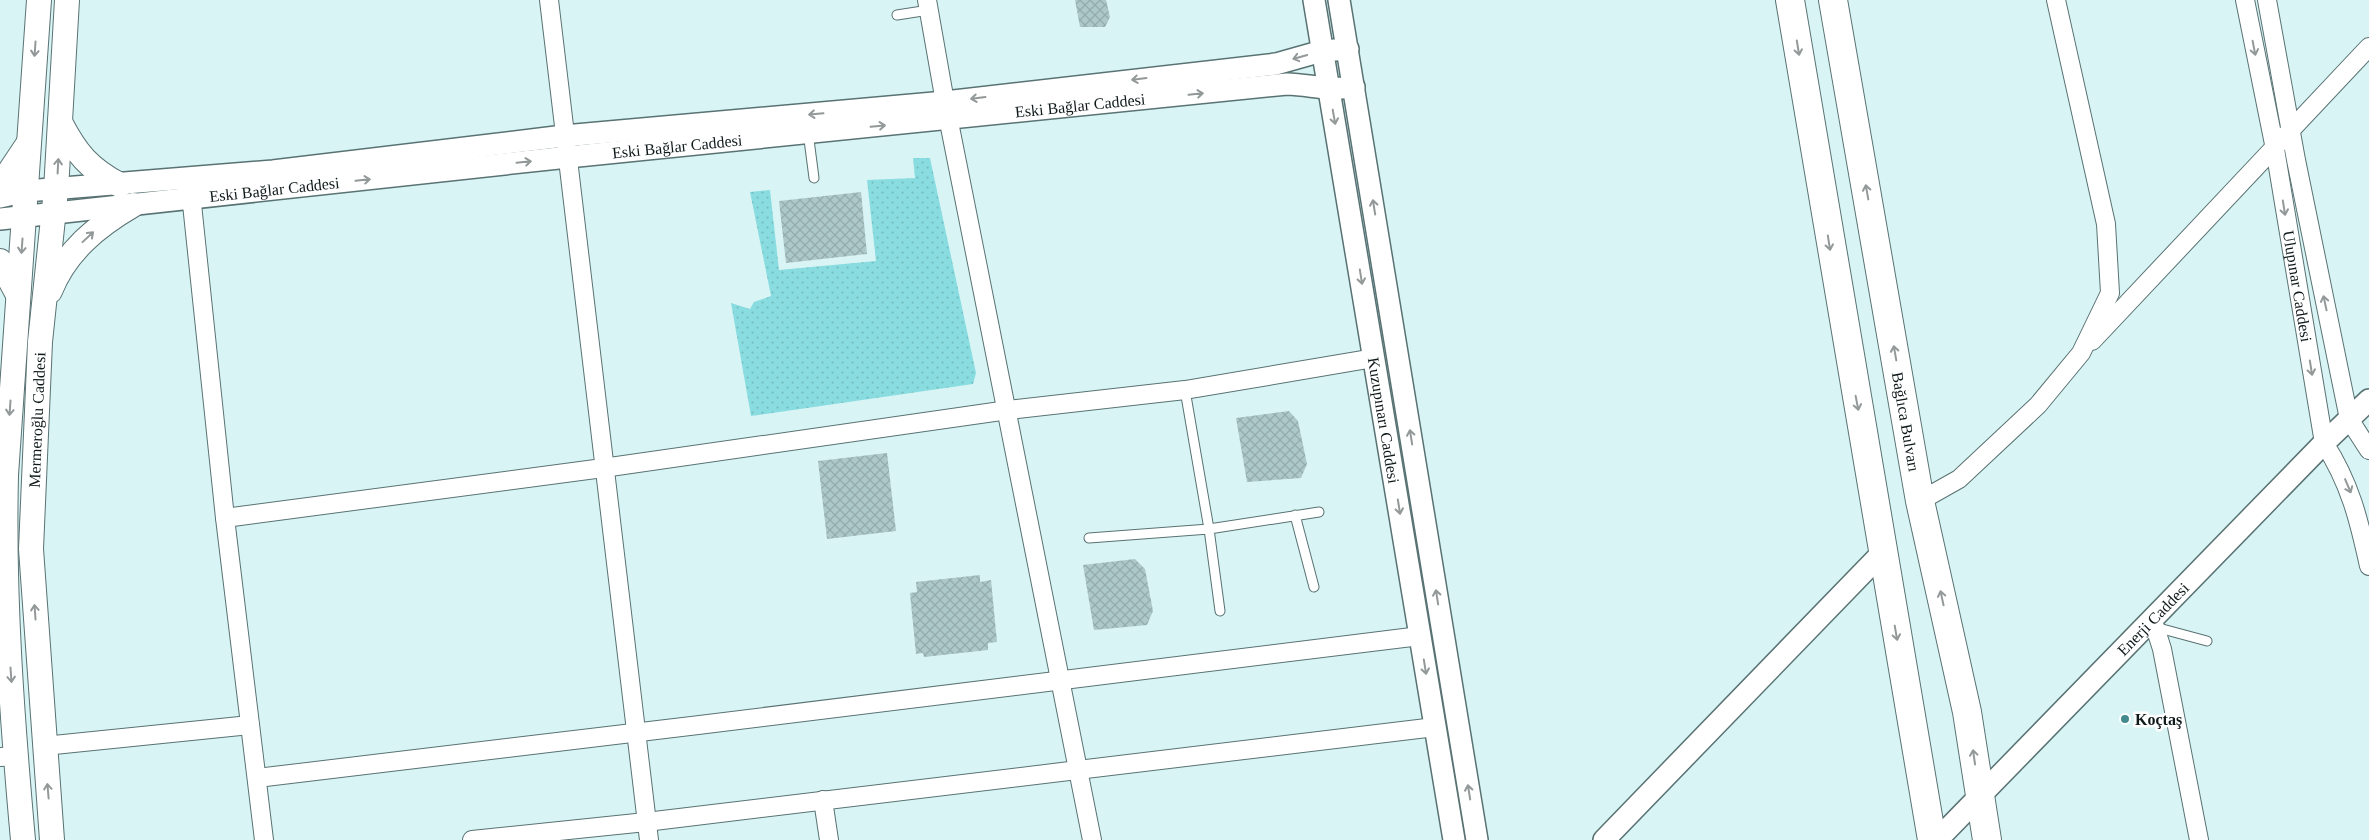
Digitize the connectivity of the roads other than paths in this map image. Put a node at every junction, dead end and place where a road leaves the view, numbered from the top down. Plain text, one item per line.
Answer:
1 (39, 0) edge
2 (67, 0) edge
3 (549, 0) edge
4 (1314, 0) edge
5 (1339, 0) edge
6 (1790, 0) edge
7 (1834, 0) edge
8 (2056, 0) edge
9 (2245, 0) edge
10 (2267, 0) edge
11 (928, 5) edge
12 (897, 15) dead end
13 (2369, 47) edge
14 (1348, 49) junction
15 (1322, 51) junction
16 (1354, 87) junction
17 (1330, 90) junction
18 (947, 111) junction
19 (60, 122) junction
20 (808, 132) junction
21 (2291, 132) junction
22 (564, 136) junction
23 (29, 142) junction
24 (2275, 149) junction
25 (568, 157) junction
26 (814, 178) dead end
27 (120, 185) junction
28 (0, 186) edge
29 (190, 189) junction
30 (56, 190) junction
31 (26, 191) junction
32 (0, 197) edge
33 (133, 205) junction
34 (54, 214) junction
35 (24, 217) junction
36 (0, 219) edge
37 (0, 261) edge
38 (18, 296) junction
39 (44, 307) junction
40 (2081, 353) junction
41 (1374, 358) junction
42 (1185, 390) junction
43 (2369, 400) edge
44 (1008, 410) junction
45 (2349, 419) junction
46 (2324, 443) junction
47 (2369, 450) edge
48 (603, 468) junction
49 (1920, 501) junction
50 (1319, 512) dead end
51 (1296, 515) junction
52 (225, 518) junction
53 (1209, 528) junction
54 (1088, 538) dead end
55 (1882, 553) junction
56 (2369, 566) edge
57 (1314, 587) dead end
58 (1220, 611) dead end
59 (2152, 624) junction
60 (1420, 636) junction
61 (2207, 641) dead end
62 (1059, 679) junction
63 (250, 725) junction
64 (1435, 728) junction
65 (635, 734) junction
66 (44, 746) junction
67 (8, 757) edge
68 (1079, 770) junction
69 (256, 778) junction
70 (1979, 795) junction
71 (823, 800) junction
72 (646, 822) junction
73 (23, 840) edge
74 (52, 840) edge
75 (264, 840) edge
76 (472, 840) edge
77 (649, 840) edge
78 (829, 840) edge
79 (1092, 840) edge
80 (1454, 840) edge
81 (1477, 840) edge
82 (1604, 840) edge
83 (1932, 840) edge
84 (1937, 840) edge
85 (1987, 840) edge
86 (2199, 840) edge

1 -> 23 main road, Mermeroğlu Caddesi
2 - 19 main road, Mermeroğlu Caddesi
3 - 22 street
4 - 15 street, Kuzupınarı Caddesi
5 - 14 street, Kuzupınarı Caddesi
6 -> 55 main road
49 -> 7 main road, Bağlıca Bulvarı
8 - 40 street
9 -> 24 street, Ulupınar Caddesi
10 - 21 street, Ulupınar Caddesi
11 - 12 lane
11 - 18 street
13 - 21 street
14 - 15 street, Eski Bağlar Caddesi
14 - 16 street, Kuzupınarı Caddesi
15 - 17 street, Kuzupınarı Caddesi
15 -> 18 street, Eski Bağlar Caddesi
16 - 17 street, Eski Bağlar Caddesi
81 -> 16 street, Kuzupınarı Caddesi
18 -> 17 street, Eski Bağlar Caddesi
17 -> 41 street, Kuzupınarı Caddesi
20 -> 18 street, Eski Bağlar Caddesi
18 -> 22 street, Eski Bağlar Caddesi
18 - 44 street
19 - 27 main road
30 -> 19 main road, Mermeroğlu Caddesi
20 - 25 street, Eski Bağlar Caddesi
20 - 26 lane
21 - 24 street
45 -> 21 street, Ulupınar Caddesi
22 - 25 street
22 - 29 street, Eski Bağlar Caddesi
23 - 28 main road
23 - 31 main road, Mermeroğlu Caddesi
24 - 40 street
24 -> 46 street, Ulupınar Caddesi
29 -> 25 street, Eski Bağlar Caddesi
25 - 48 street
27 - 29 street, Eski Bağlar Caddesi
27 - 30 street, Eski Bağlar Caddesi
29 - 33 street, Eski Bağlar Caddesi
29 - 52 street
30 - 31 street, Eski Bağlar Caddesi
30 - 34 main road, Mermeroğlu Caddesi
31 - 32 street, Eski Bağlar Caddesi
31 - 35 main road, Mermeroğlu Caddesi
33 - 34 street, Eski Bağlar Caddesi
39 -> 33 main road
34 - 35 street, Eski Bağlar Caddesi
34 - 39 main road, Mermeroğlu Caddesi
35 - 36 street, Eski Bağlar Caddesi
35 -> 38 main road, Mermeroğlu Caddesi
37 - 38 main road
38 -> 67 main road, Mermeroğlu Caddesi
66 -> 39 main road, Mermeroğlu Caddesi
40 - 49 street
41 - 42 street
41 -> 60 street, Kuzupınarı Caddesi
42 - 44 street
42 - 53 lane
43 - 45 street, Enerji Caddesi
44 - 48 street
44 - 62 street
45 - 46 street, Enerji Caddesi
45 - 47 street, Ulupınar Caddesi
46 -> 56 street, Ulupınar Caddesi
46 - 59 street, Enerji Caddesi
48 - 52 street
48 - 65 street
70 -> 49 main road, Bağlıca Bulvarı
50 - 51 lane
51 - 53 lane
51 - 57 lane
52 - 63 street
53 - 54 lane
53 - 58 lane
55 - 82 street
55 -> 83 main road
59 - 61 lane
59 - 70 street, Enerji Caddesi
59 - 86 street
60 - 62 street
60 -> 64 street, Kuzupınarı Caddesi
62 - 65 street
62 - 68 street
63 - 66 street
63 - 69 street
64 - 68 street
64 - 80 street, Kuzupınarı Caddesi
65 - 69 street
65 - 72 street
74 -> 66 main road, Mermeroğlu Caddesi
67 - 73 main road, Mermeroğlu Caddesi
68 - 71 street
68 - 79 street
69 - 75 street
70 - 84 street, Enerji Caddesi
70 - 85 main road, Bağlıca Bulvarı
71 - 72 street
71 - 78 street
72 - 76 street
72 - 77 street

